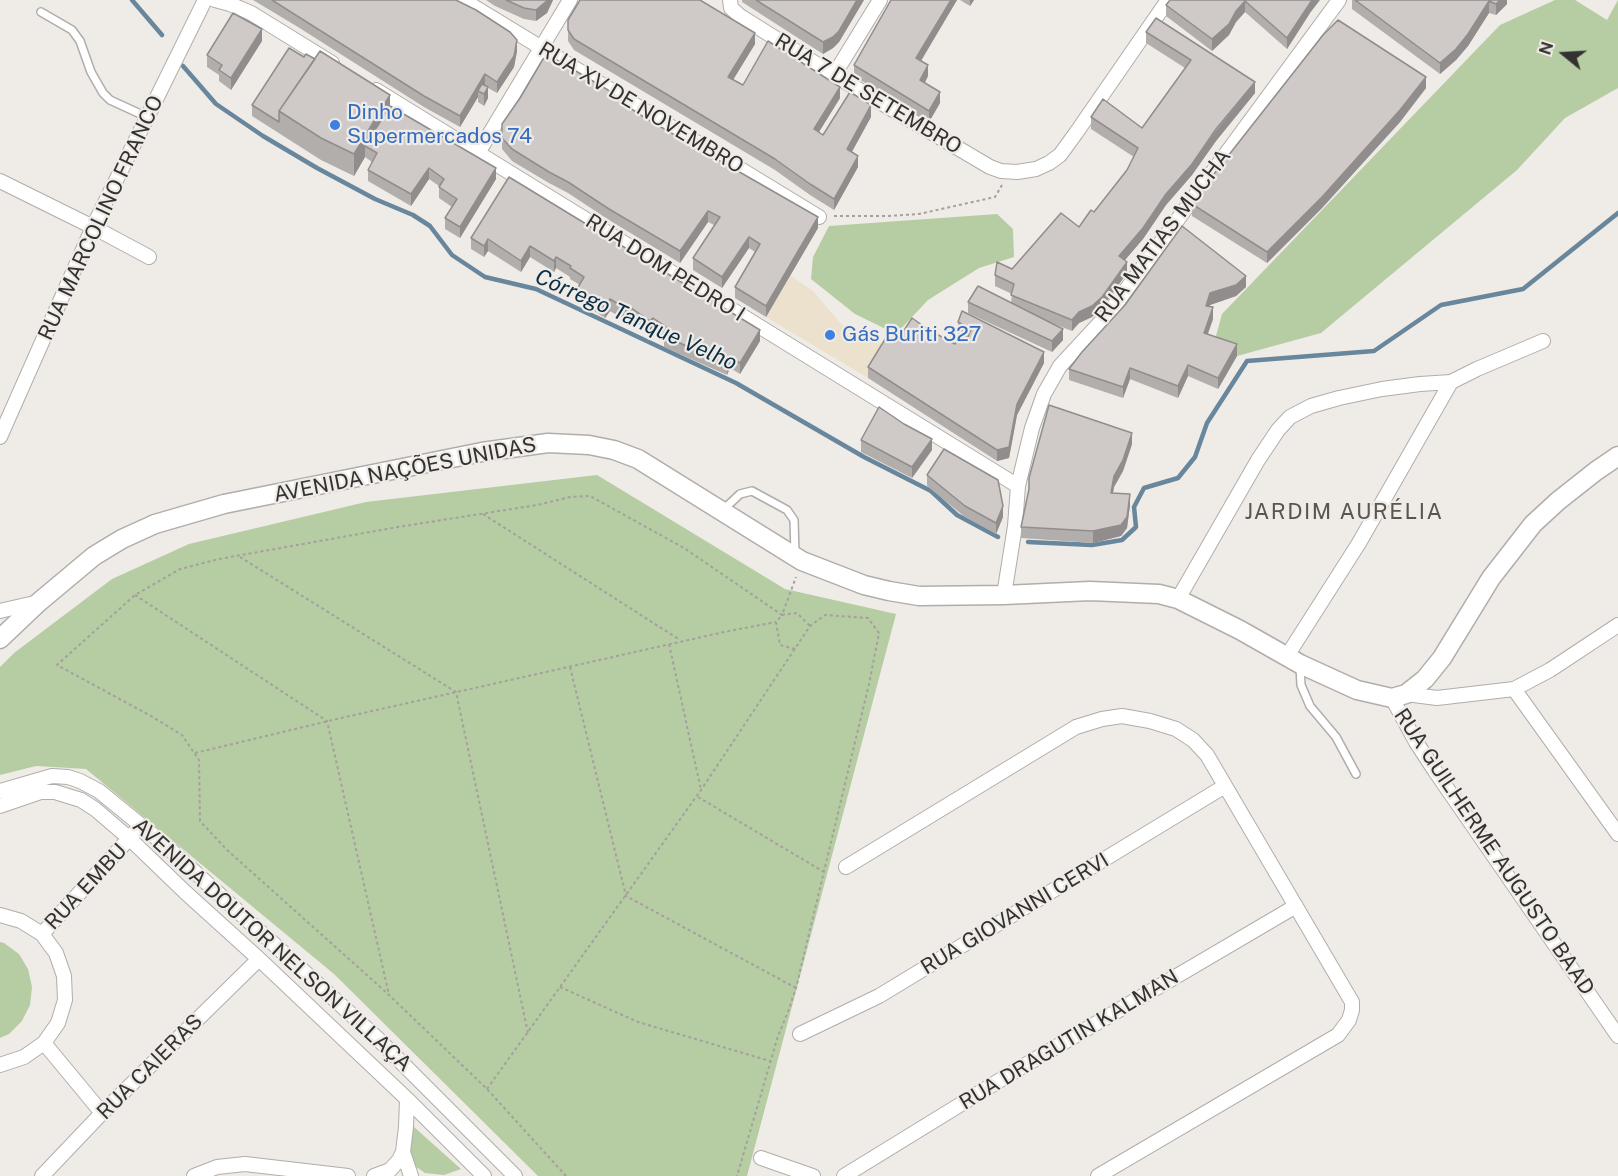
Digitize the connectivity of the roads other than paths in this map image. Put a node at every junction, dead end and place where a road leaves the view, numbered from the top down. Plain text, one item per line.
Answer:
1 (205, 0) edge
2 (214, 0) edge
3 (463, 0) edge
4 (570, 0) edge
5 (730, 0) edge
6 (880, 0) edge
7 (1168, 0) edge
8 (1339, 0) edge
9 (40, 12) dead end
10 (541, 47) junction
11 (340, 68) edge
12 (834, 75) junction
13 (369, 86) edge
14 (147, 117) junction
15 (478, 153) junction
16 (0, 182) edge
17 (819, 217) edge
18 (93, 227) junction
19 (149, 257) dead end
20 (1543, 341) dead end
21 (1450, 382) junction
22 (0, 437) edge
23 (1618, 456) edge
24 (1018, 486) junction
25 (723, 511) junction
26 (799, 559) junction
27 (1004, 595) junction
28 (1178, 599) junction
29 (39, 602) junction
30 (0, 611) edge
31 (1618, 625) edge
32 (0, 639) edge
33 (1293, 660) junction
34 (1514, 689) junction
35 (1399, 696) junction
36 (1356, 774) dead end
37 (1226, 786) junction
38 (0, 791) edge
39 (0, 806) edge
40 (141, 825) junction
41 (1618, 834) edge
42 (130, 839) junction
43 (846, 867) dead end
44 (1296, 906) junction
45 (0, 915) edge
46 (42, 934) junction
47 (259, 959) junction
48 (800, 1035) dead end
49 (1618, 1036) edge
50 (44, 1043) junction
51 (0, 1065) edge
52 (406, 1099) junction
53 (102, 1113) junction
54 (403, 1152) junction
55 (496, 1158) junction
56 (761, 1158) dead end
57 (42, 1176) edge
58 (194, 1176) edge
59 (348, 1176) edge
60 (374, 1176) edge
61 (411, 1176) edge
62 (482, 1176) edge
63 (515, 1176) edge
64 (813, 1176) edge
65 (844, 1176) edge
66 (1098, 1176) edge

1 - 14 street, RUA MARCOLINO FRANCO
2 - 11 street
3 - 10 street, RUA XV DE NOVEMBRO
4 - 10 street
5 - 12 street, RUA 7 DE SETEMBRO
6 - 12 street
7 - 12 street, RUA 7 DE SETEMBRO
8 - 24 street, RUA MATIAS MUCHA
9 - 14 lane
10 - 15 street
10 - 17 street, RUA XV DE NOVEMBRO
13 - 15 street, RUA DOM PEDRO I
14 - 18 street, RUA MARCOLINO FRANCO
15 - 24 street, RUA DOM PEDRO I
16 - 18 street
18 - 19 street
18 - 22 street, RUA MARCOLINO FRANCO
20 - 21 street
21 - 28 street
21 - 33 street
23 - 35 street
24 - 27 street
25 - 26 street, AVENIDA NAÇÕES UNIDAS
25 - 26 lane
25 - 29 street, AVENIDA NAÇÕES UNIDAS
26 - 27 street, AVENIDA NAÇÕES UNIDAS
27 - 28 street, AVENIDA NAÇÕES UNIDAS
28 - 33 street, AVENIDA NAÇÕES UNIDAS
29 - 30 street
29 - 32 street, AVENIDA NAÇÕES UNIDAS
31 - 34 street
33 - 35 street, AVENIDA NAÇÕES UNIDAS
33 - 36 lane
34 - 35 street
34 - 41 street
35 - 49 street, RUA GUILHERME AUGUSTO BAAD
37 - 43 street
37 - 44 street
37 - 48 street, RUA GIOVANNI CERVI
38 - 40 street, AVENIDA DOUTOR NELSON VILLAÇA
39 - 42 street, AVENIDA DOUTOR NELSON VILLAÇA
40 - 42 street, RUA EMBU
40 - 55 street, AVENIDA DOUTOR NELSON VILLAÇA
42 - 46 street, RUA EMBU
42 - 47 street, AVENIDA DOUTOR NELSON VILLAÇA
44 - 65 street, RUA DRAGUTIN KALMAN
44 - 66 street
45 - 46 street
46 - 50 street
47 - 52 street, AVENIDA DOUTOR NELSON VILLAÇA
47 - 53 street, RUA CAIERAS
50 - 51 street
50 - 53 street
52 - 54 street
52 - 62 street, AVENIDA DOUTOR NELSON VILLAÇA
53 - 57 street, RUA CAIERAS
54 - 60 street
54 - 61 street
55 - 62 street
55 - 63 street, AVENIDA DOUTOR NELSON VILLAÇA
56 - 64 street
58 - 59 street

